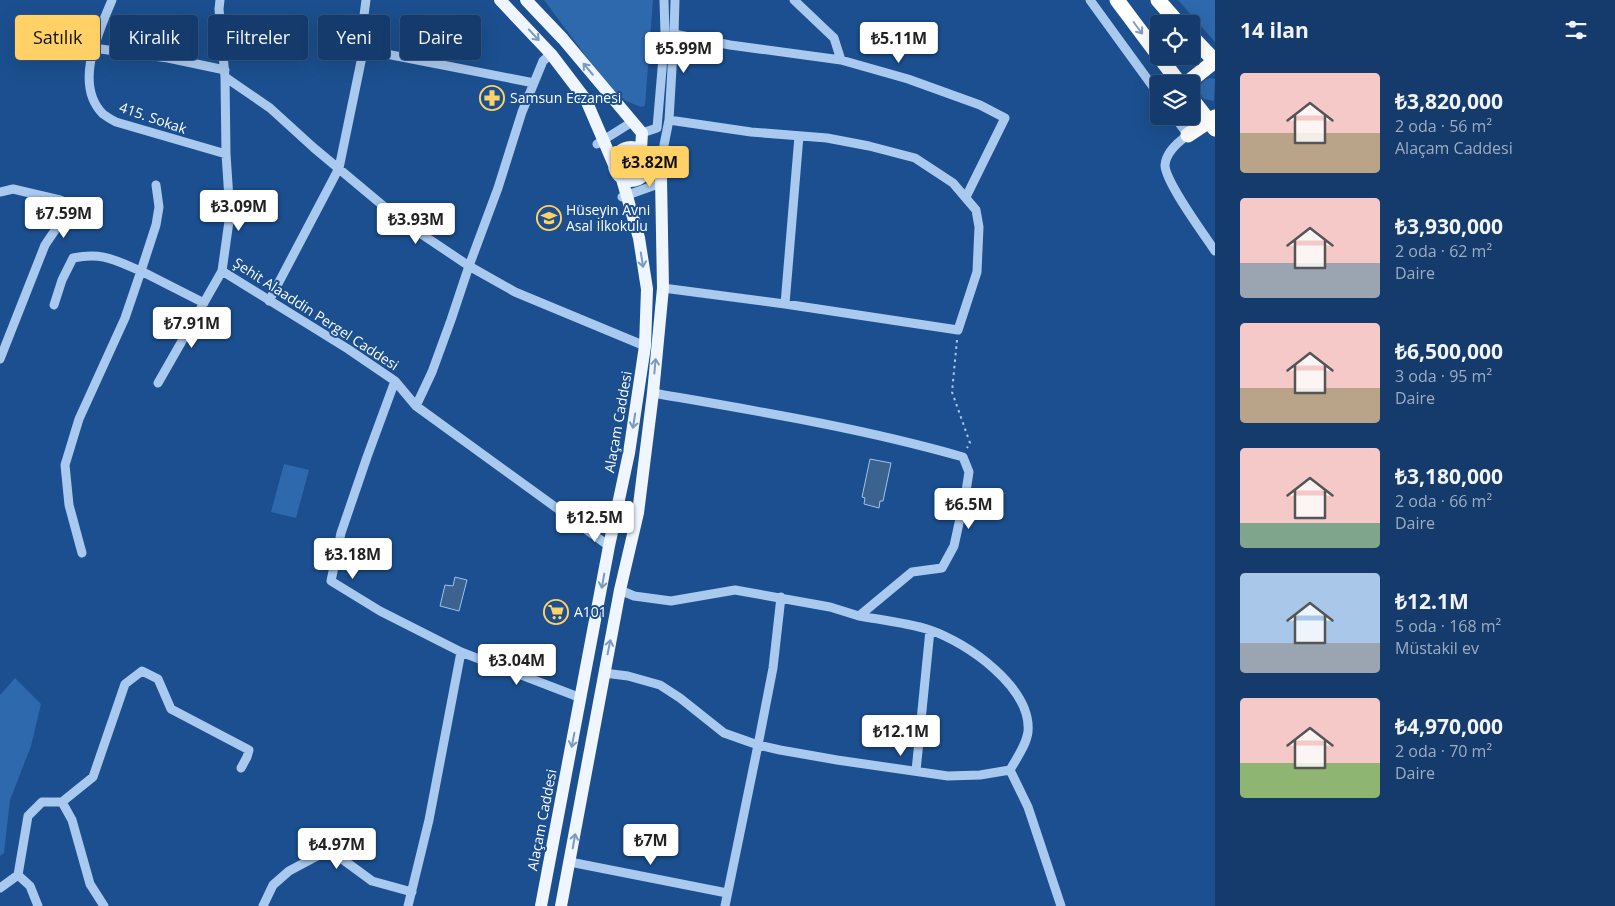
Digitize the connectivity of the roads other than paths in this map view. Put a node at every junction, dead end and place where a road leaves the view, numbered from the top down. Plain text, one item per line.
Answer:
1 (112, 0) edge
2 (220, 0) edge
3 (366, 0) edge
4 (500, 0) edge
5 (526, 0) edge
6 (664, 0) edge
7 (675, 0) edge
8 (794, 0) edge
9 (1090, 0) edge
10 (1117, 0) edge
11 (1158, 0) edge
12 (364, 15) edge
13 (1171, 15) edge
14 (100, 30) edge
15 (670, 34) junction
16 (1150, 44) edge
17 (1200, 45) edge
18 (100, 49) edge
19 (551, 54) junction
20 (390, 55) edge
21 (91, 60) edge
22 (361, 60) edge
23 (841, 60) junction
24 (1215, 61) edge
25 (225, 74) junction
26 (1197, 75) edge
27 (534, 83) junction
28 (1150, 83) edge
29 (656, 100) junction
30 (672, 101) junction
31 (1200, 108) edge
32 (669, 120) junction
33 (632, 122) junction
34 (1213, 122) edge
35 (1181, 125) edge
36 (642, 133) junction
37 (1188, 135) junction
38 (799, 136) junction
39 (600, 142) junction
40 (641, 150) junction
41 (226, 154) junction
42 (614, 165) junction
43 (648, 165) junction
44 (339, 168) junction
45 (622, 179) junction
46 (661, 181) junction
47 (156, 185) dead end
48 (0, 192) edge
49 (624, 196) junction
50 (966, 197) junction
51 (1215, 251) edge
52 (469, 266) junction
53 (141, 271) junction
54 (222, 271) junction
55 (663, 288) junction
56 (269, 300) junction
57 (204, 303) junction
58 (785, 304) junction
59 (54, 305) dead end
60 (645, 346) junction
61 (0, 359) edge
62 (395, 381) junction
63 (158, 383) dead end
64 (653, 393) junction
65 (416, 406) junction
66 (609, 546) junction
67 (82, 553) dead end
68 (620, 590) junction
69 (781, 597) junction
70 (859, 616) junction
71 (930, 630) junction
72 (461, 652) junction
73 (604, 673) junction
74 (581, 698) junction
75 (758, 745) junction
76 (241, 768) dead end
77 (1010, 770) junction
78 (916, 771) junction
79 (62, 802) junction
80 (570, 862) junction
81 (18, 875) junction
82 (0, 888) edge
83 (412, 892) junction
84 (727, 893) junction
85 (38, 906) edge
86 (104, 906) edge
87 (263, 906) edge
88 (408, 906) edge
89 (541, 906) edge
90 (561, 906) edge
91 (725, 906) edge
92 (1061, 906) edge

1 - 14 street, 415. Sokak
2 - 25 street, Şehit Alaaddin Pergel Caddesi
3 - 12 street
4 -> 19 main road
33 -> 5 main road
6 - 15 street
7 - 15 street
8 - 23 street
9 - 28 street
10 -> 16 highway
11 - 13 highway
15 - 23 street
15 - 29 street
15 - 30 street
17 - 24 highway
18 - 25 street
19 - 27 street
19 - 39 main road
20 - 27 street
21 - 41 street, 415. Sokak
22 - 44 street
23 - 50 street
24 - 26 highway
25 - 41 street, Şehit Alaaddin Pergel Caddesi
25 - 44 street
27 - 52 street
29 - 30 street
29 - 36 street
30 - 32 street
31 - 34 highway
32 - 38 street
32 - 46 street
33 - 36 main road
33 - 39 street
34 - 37 highway
35 - 37 street
36 - 40 main road
37 - 51 street
38 - 50 street
38 - 58 street
39 - 42 main road
40 - 42 main road
40 - 43 main road
41 - 54 street, Şehit Alaaddin Pergel Caddesi
42 - 45 main road
43 - 45 main road
43 - 46 main road
44 - 52 street
44 - 56 street
45 - 49 main road, Alaçam Caddesi
46 - 49 street
46 - 55 main road, Alaçam Caddesi
47 - 53 street
48 - 61 street
49 -> 60 main road, Alaçam Caddesi
50 - 58 street
52 - 60 street
52 - 65 street
53 - 57 street
53 - 59 street
53 - 67 street
54 - 56 street, Şehit Alaaddin Pergel Caddesi
54 - 57 street
55 - 58 street
64 -> 55 main road, Alaçam Caddesi
56 - 62 street, Şehit Alaaddin Pergel Caddesi
57 - 63 street
60 -> 66 main road, Alaçam Caddesi
62 - 65 street, Şehit Alaaddin Pergel Caddesi
62 - 72 street
64 - 68 main road, Alaçam Caddesi
64 - 70 street
65 - 66 street, Şehit Alaaddin Pergel Caddesi
66 -> 74 main road, Alaçam Caddesi
68 - 69 street
73 -> 68 main road, Alaçam Caddesi
69 - 70 street
69 - 75 street
70 - 71 street
71 - 77 street
71 - 78 street
72 - 74 street
72 - 83 street
73 - 75 street
80 -> 73 main road, Alaçam Caddesi
74 -> 89 main road, Alaçam Caddesi
75 - 78 street
75 - 84 street
76 - 79 street
77 - 78 street
77 - 92 street
79 - 81 street
79 - 86 street
80 - 84 street
80 - 90 main road, Alaçam Caddesi
81 - 82 street
81 - 85 street
83 - 87 street
83 - 88 street
84 - 91 street

